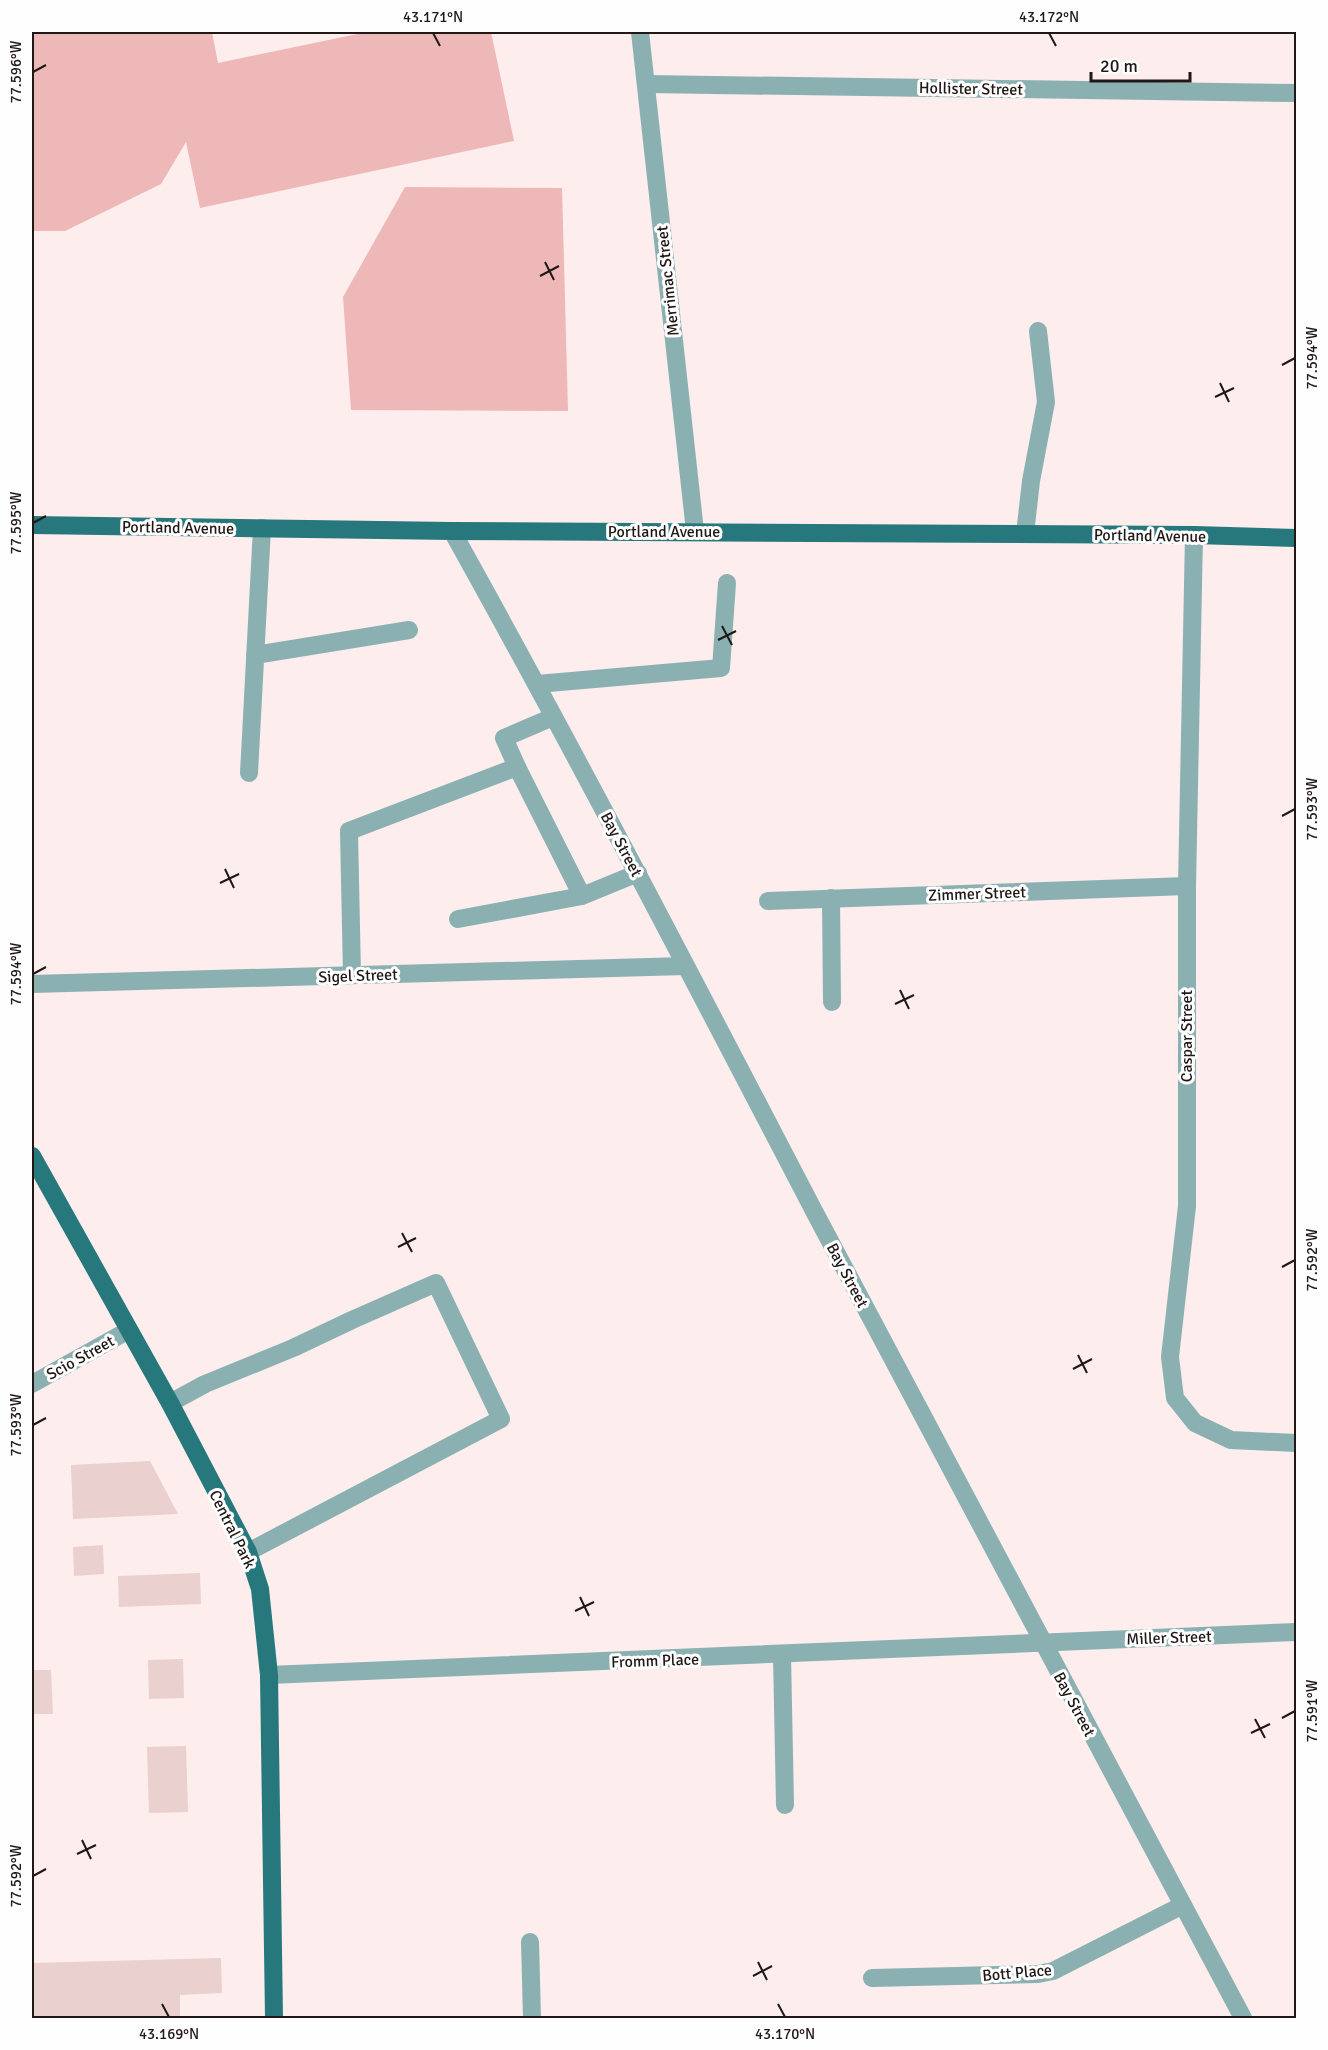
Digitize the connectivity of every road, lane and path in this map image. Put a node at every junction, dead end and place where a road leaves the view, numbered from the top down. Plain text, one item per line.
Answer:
1 (640, 32) edge
2 (646, 84) junction
3 (1296, 93) edge
4 (1038, 331) dead end
5 (32, 525) edge
6 (262, 528) junction
7 (452, 531) junction
8 (695, 531) junction
9 (1025, 534) junction
10 (1194, 535) junction
11 (1296, 538) edge
12 (727, 582) dead end
13 (409, 630) dead end
14 (255, 655) junction
15 (537, 684) junction
16 (553, 717) junction
17 (517, 767) junction
18 (249, 773) dead end
19 (638, 873) junction
20 (1187, 886) junction
21 (582, 896) junction
22 (831, 898) junction
23 (768, 901) dead end
24 (458, 919) dead end
25 (685, 966) junction
26 (352, 975) junction
27 (32, 984) edge
28 (832, 1002) dead end
29 (32, 1156) edge
30 (129, 1330) junction
31 (32, 1384) edge
32 (170, 1403) junction
33 (1296, 1443) edge
34 (248, 1552) junction
35 (1296, 1632) edge
36 (1041, 1642) junction
37 (782, 1655) junction
38 (269, 1675) junction
39 (785, 1805) dead end
40 (1183, 1905) junction
41 (530, 1942) dead end
42 (872, 1978) dead end
43 (274, 2019) edge
44 (532, 2019) edge
45 (1243, 2019) edge

1 - 2 street, Merrimac Street
2 - 3 street, Hollister Street
2 - 8 street, Merrimac Street
4 - 9 street
5 - 6 main road, Portland Avenue
6 - 7 main road, Portland Avenue
6 - 14 street
7 - 8 main road, Portland Avenue
7 - 15 street, Bay Street
8 - 9 main road, Portland Avenue
9 - 10 main road, Portland Avenue
10 - 11 main road, Portland Avenue
10 - 20 street, Caspar Street
12 - 15 street
13 - 14 street
14 - 18 street
15 - 16 street, Bay Street
16 - 17 street
16 - 19 street, Bay Street
17 - 21 street
17 - 26 street
19 - 21 street
19 - 25 street, Bay Street
20 - 22 street, Zimmer Street
20 - 33 street, Caspar Street
21 - 24 street
22 - 23 street, Zimmer Street
22 - 28 street
25 - 26 street, Sigel Street
25 - 36 street, Bay Street
26 - 27 street, Sigel Street
29 - 30 main road, Central Park
30 - 31 street, Scio Street
30 - 32 main road, Central Park
32 - 34 main road, Central Park
32 - 34 street
34 - 38 main road, Central Park
35 - 36 street, Miller Street
36 - 37 street, Fromm Place
36 - 40 street, Bay Street
37 - 38 street, Fromm Place
37 - 39 street
38 - 43 main road, Central Park
40 - 42 street, Bott Place
40 - 45 street, Bay Street
41 - 44 street

